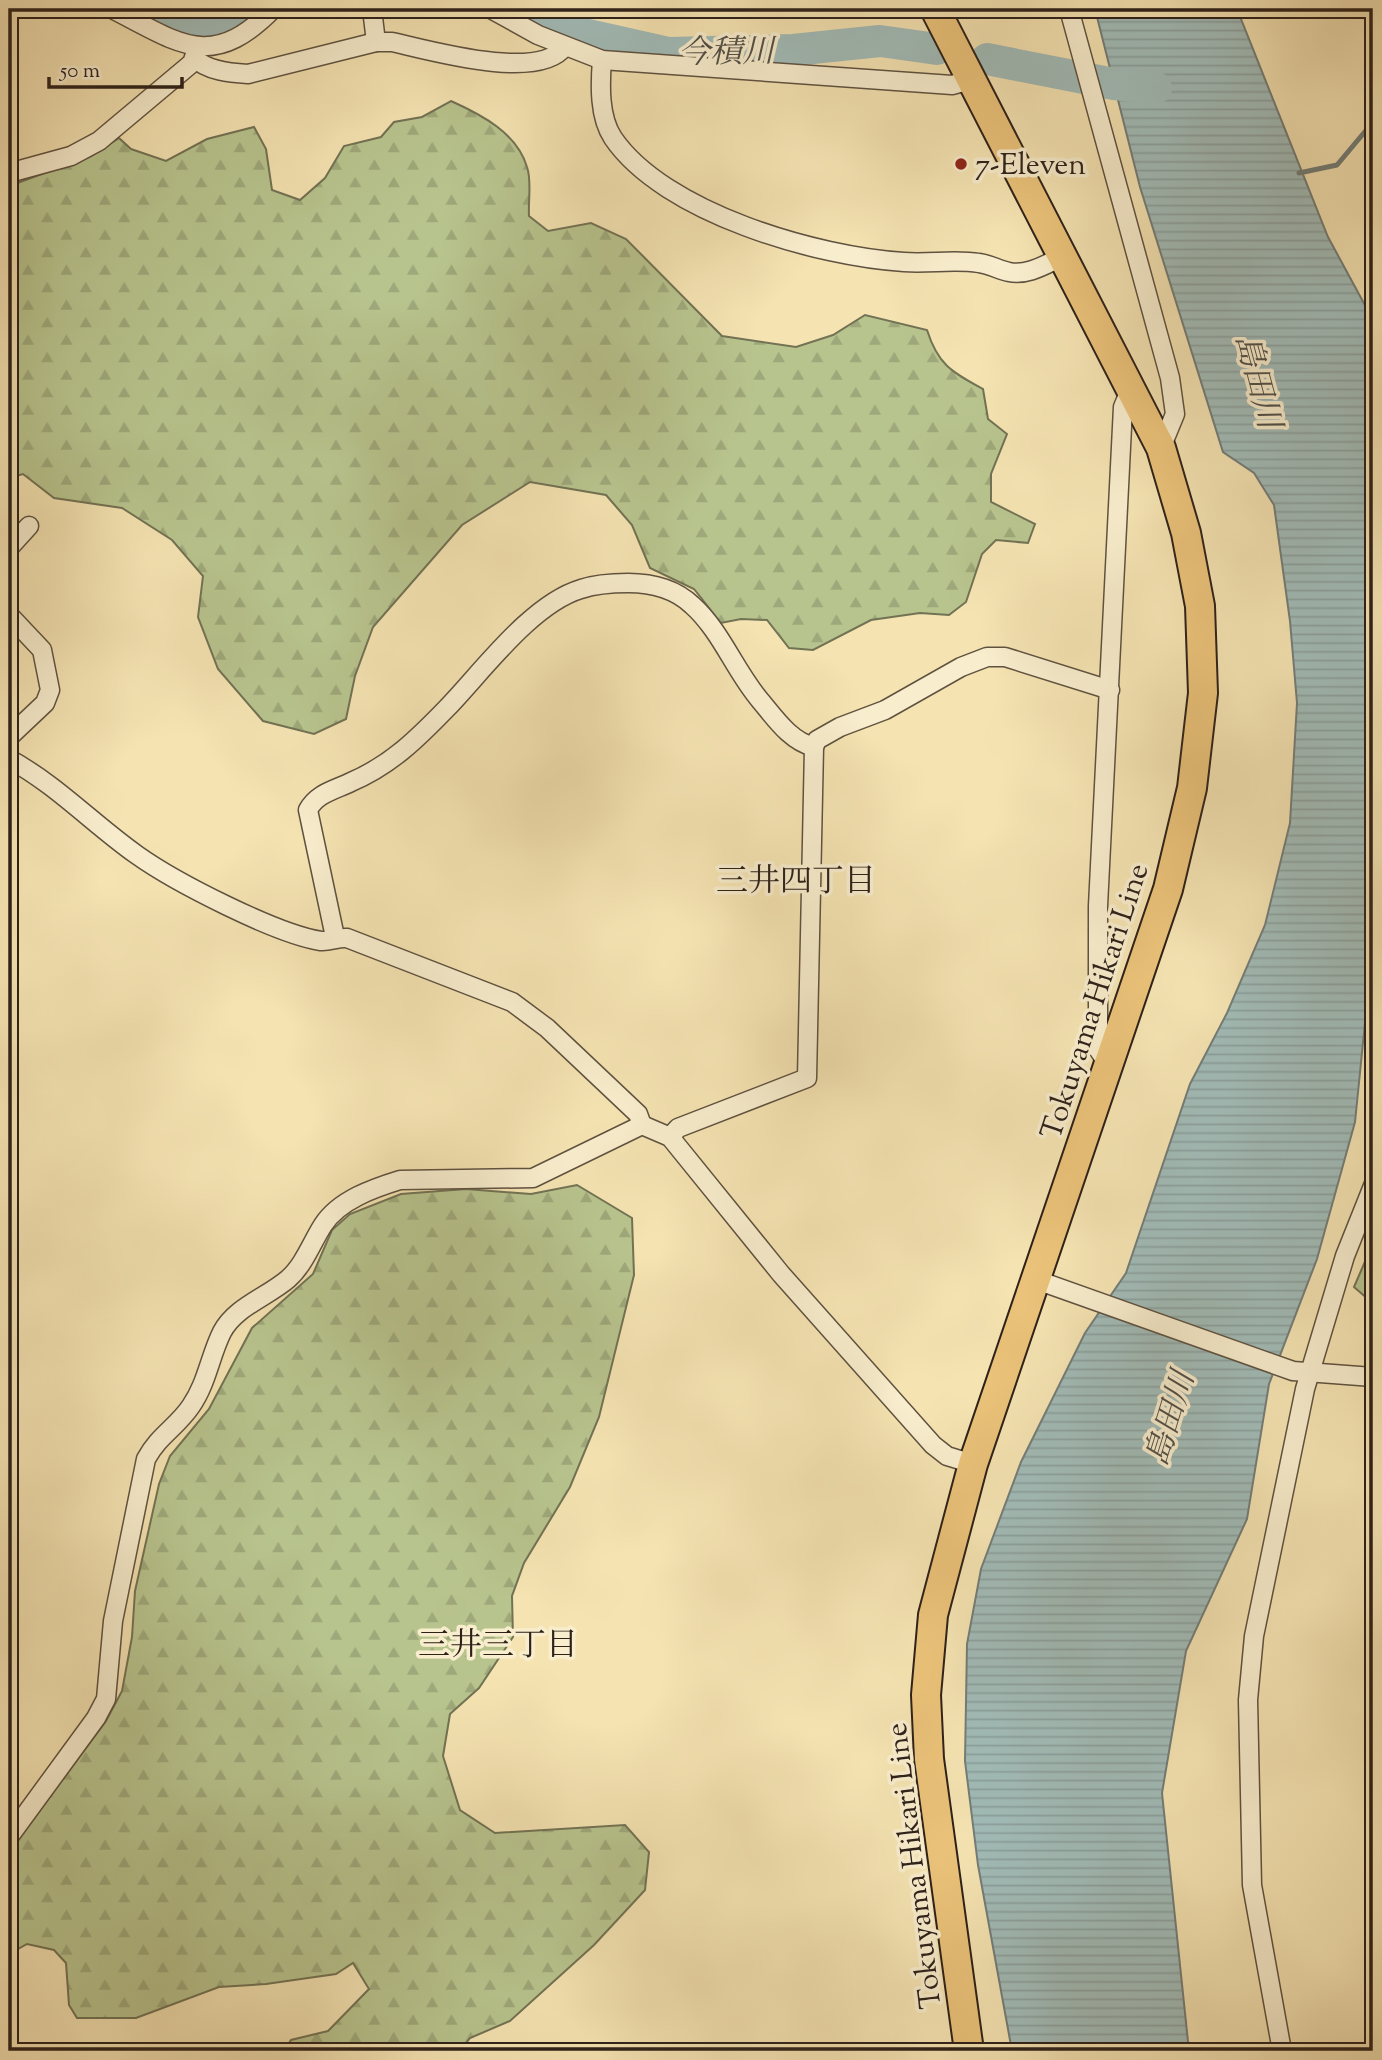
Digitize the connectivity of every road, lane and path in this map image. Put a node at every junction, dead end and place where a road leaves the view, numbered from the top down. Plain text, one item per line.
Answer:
1 (112, 9) edge
2 (273, 9) edge
3 (372, 9) edge
4 (491, 9) edge
5 (936, 9) edge
6 (1069, 9) edge
7 (376, 42) junction
8 (564, 47) junction
9 (197, 52) junction
10 (602, 60) junction
11 (974, 79) junction
12 (9, 173) edge
13 (1063, 256) junction
14 (1131, 388) junction
15 (1161, 448) junction
16 (29, 526) dead end
17 (9, 548) edge
18 (9, 615) edge
19 (1110, 690) junction
20 (9, 737) edge
21 (814, 747) junction
22 (9, 759) edge
23 (335, 937) junction
24 (1110, 1067) junction
25 (642, 1125) junction
26 (670, 1137) junction
27 (1373, 1186) edge
28 (1034, 1279) junction
29 (1302, 1373) junction
30 (1373, 1377) edge
31 (973, 1464) junction
32 (9, 1837) edge
33 (969, 2051) edge
34 (1282, 2051) edge

1 - 9 street
2 - 9 street
3 - 7 street
4 - 8 street
5 - 11 main road, Tokuyama Hikari Line
6 - 15 street
7 - 8 street
7 - 9 street
8 - 10 street
9 - 12 street
10 - 11 street
10 - 13 street
11 - 13 main road, Tokuyama Hikari Line
13 - 14 main road, Tokuyama Hikari Line
14 - 15 main road, Tokuyama Hikari Line
14 - 19 street
15 - 24 main road, Tokuyama Hikari Line
16 - 17 street
18 - 20 street
19 - 21 street
19 - 24 street
21 - 23 street
21 - 26 street
22 - 23 street
23 - 25 street
24 - 28 main road, Tokuyama Hikari Line
25 - 26 street
25 - 32 street
26 - 31 street
27 - 29 street
28 - 29 street
28 - 31 main road, Tokuyama Hikari Line
29 - 30 street
29 - 34 street
31 - 33 main road, Tokuyama Hikari Line

